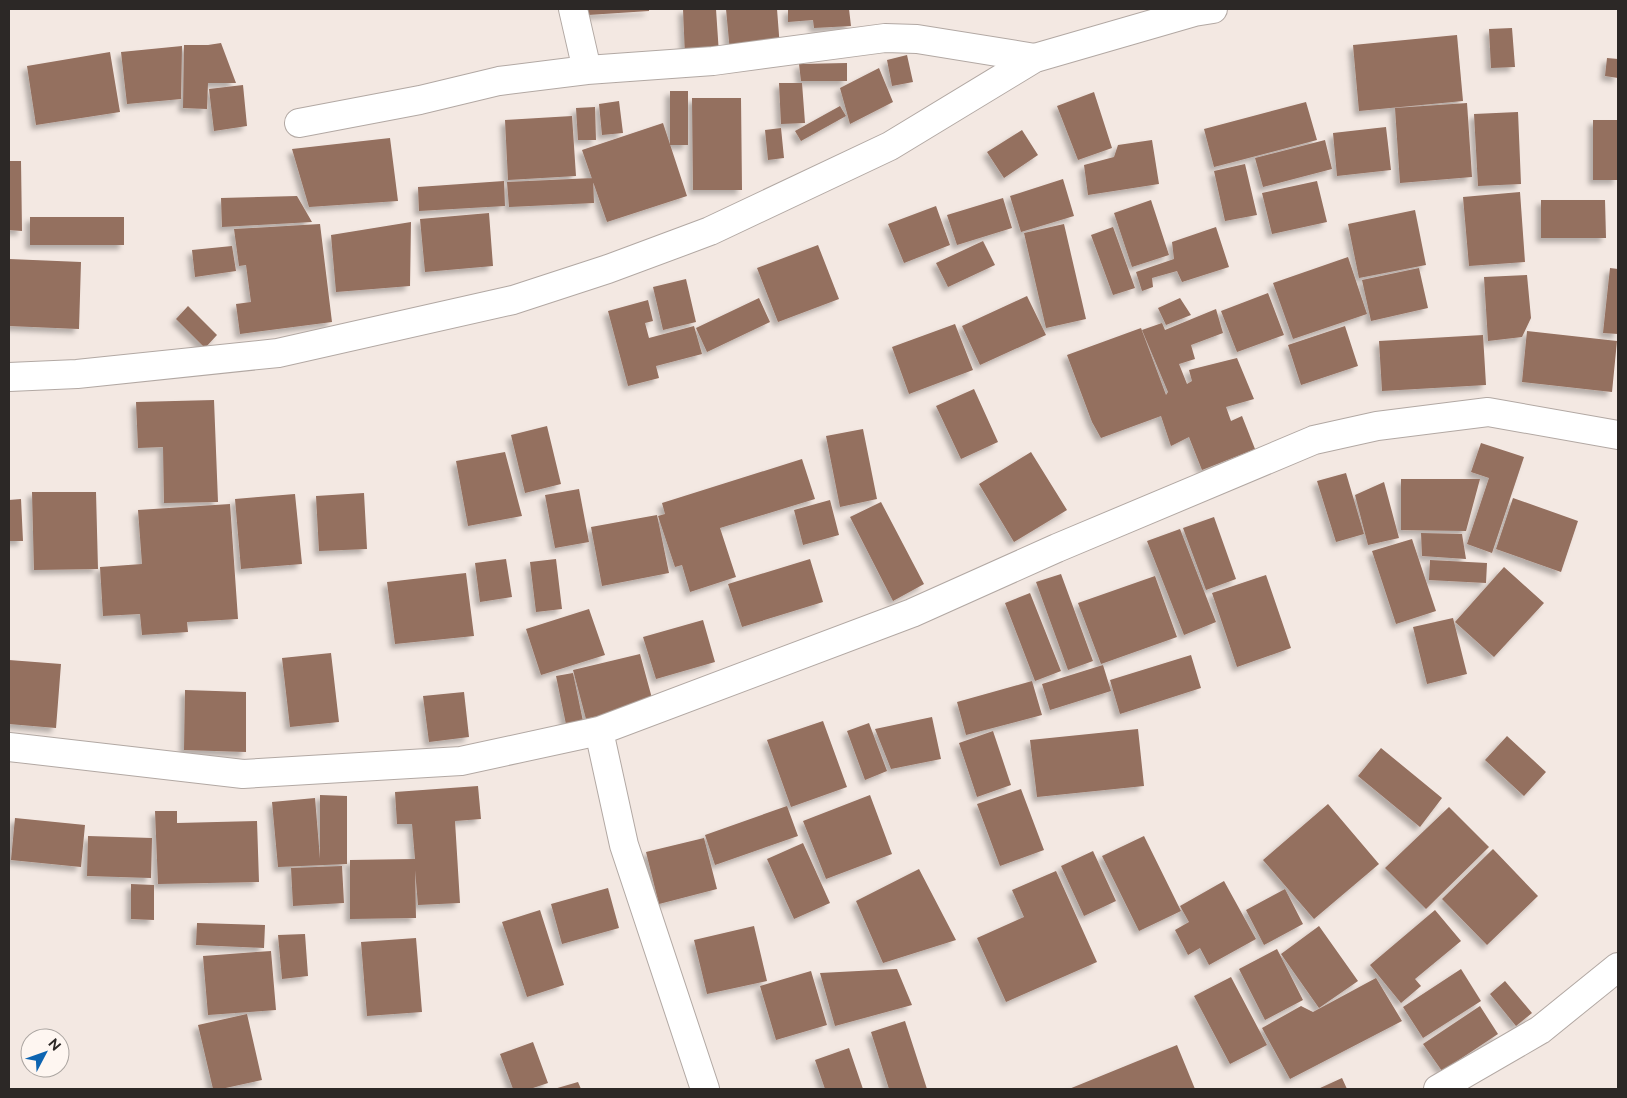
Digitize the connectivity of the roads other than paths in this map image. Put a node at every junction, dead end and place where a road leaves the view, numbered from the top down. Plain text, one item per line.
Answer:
1 (573, 9) edge
2 (1213, 9) edge
3 (1035, 58) junction
4 (587, 70) junction
5 (299, 123) dead end
6 (9, 376) edge
7 (1618, 435) edge
8 (599, 731) junction
9 (9, 747) edge
10 (1618, 967) edge
11 (705, 1089) edge
12 (1438, 1089) edge

1 - 4 street
2 - 3 street
3 - 4 street
3 - 6 street
4 - 5 street
7 - 8 street
8 - 9 street
8 - 11 street
10 - 12 street

